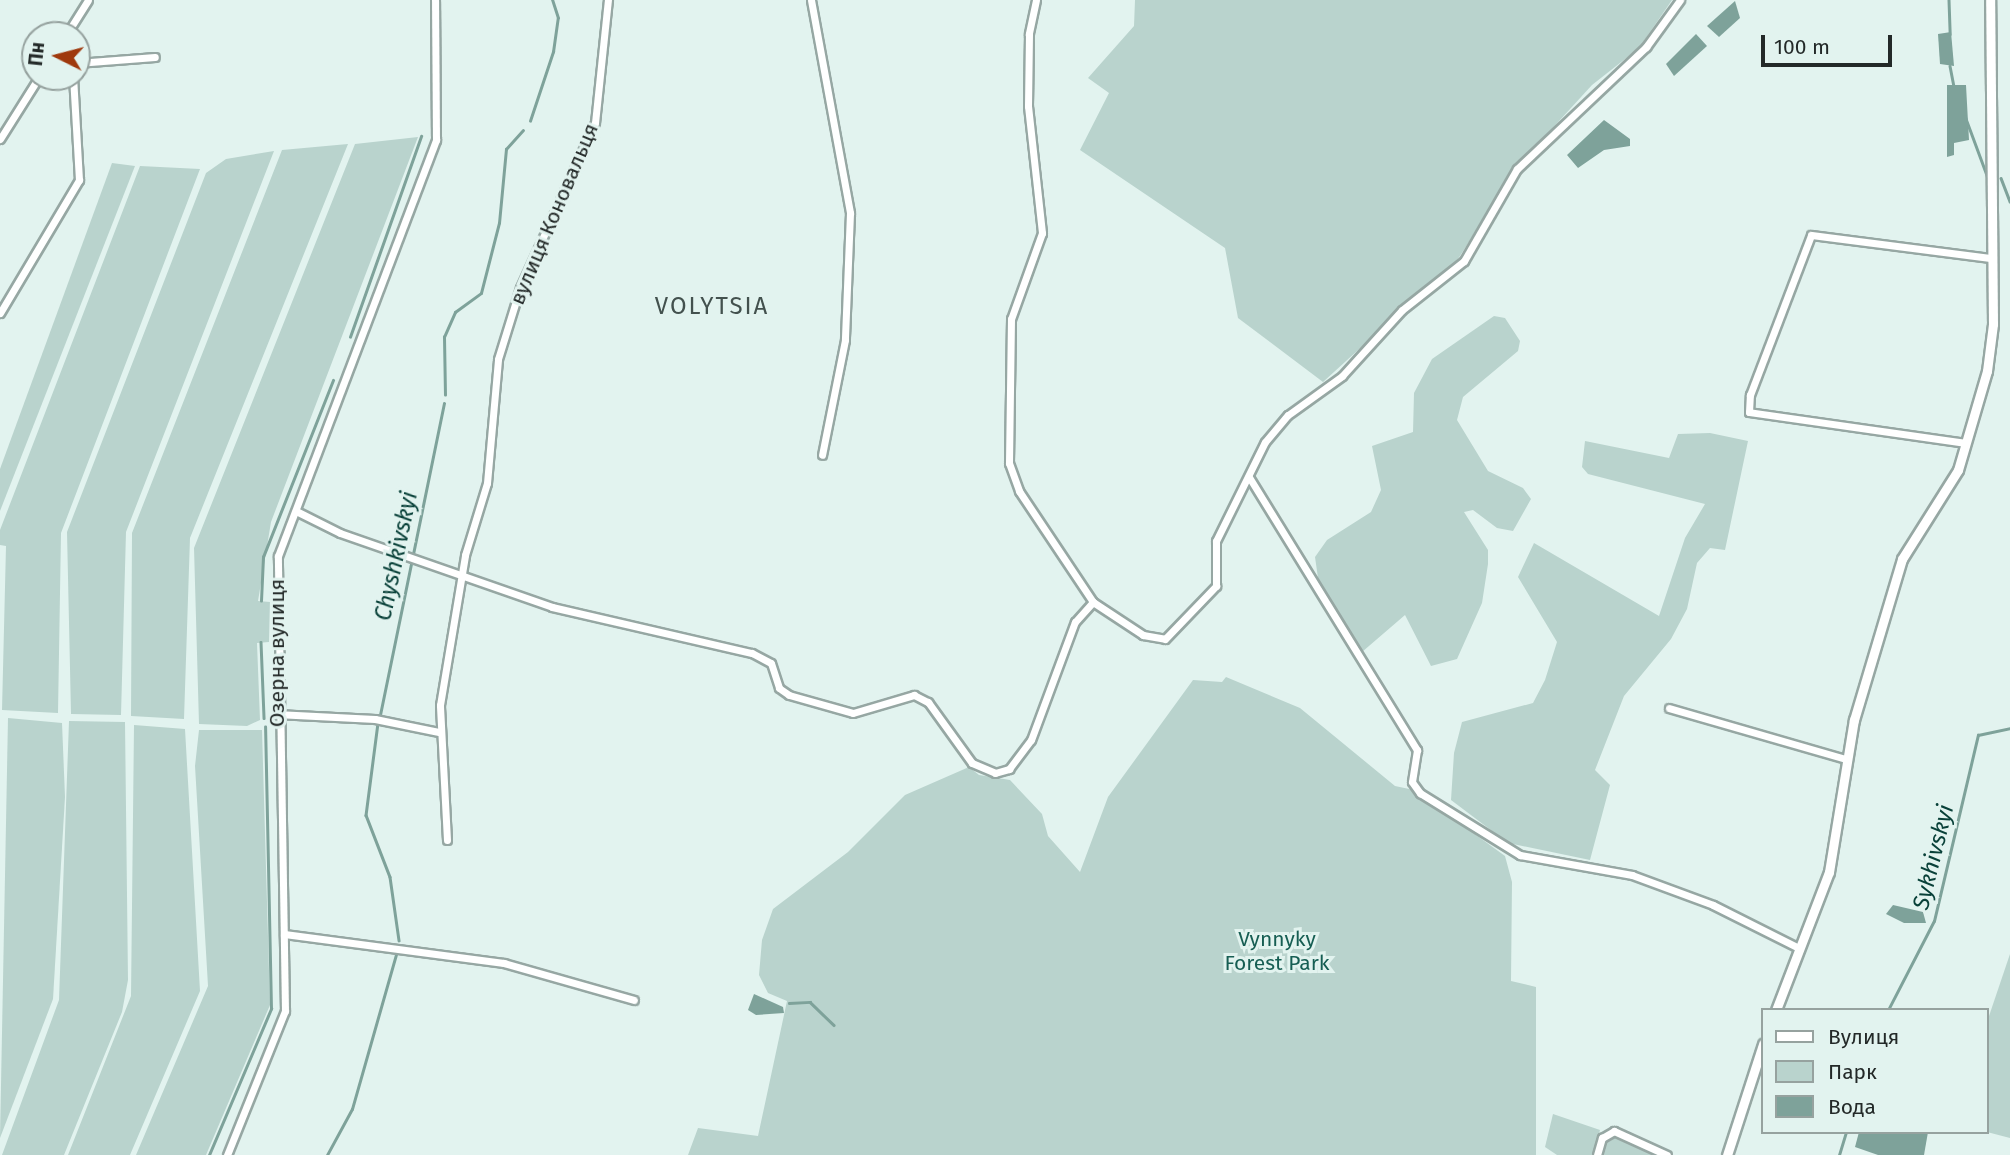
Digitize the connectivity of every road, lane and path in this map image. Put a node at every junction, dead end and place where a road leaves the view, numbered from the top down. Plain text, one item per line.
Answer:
1 (88, 0) edge
2 (435, 0) edge
3 (607, 0) edge
4 (811, 0) edge
5 (1036, 0) edge
6 (1679, 0) edge
7 (1990, 0) edge
8 (76, 21) edge
9 (155, 57) dead end
10 (91, 62) edge
11 (30, 91) edge
12 (74, 91) edge
13 (0, 139) edge
14 (1991, 258) junction
15 (0, 313) edge
16 (1966, 443) junction
17 (822, 456) dead end
18 (1249, 477) junction
19 (296, 511) junction
20 (462, 576) junction
21 (1093, 602) junction
22 (1669, 708) dead end
23 (276, 714) junction
24 (439, 732) junction
25 (1846, 759) junction
26 (447, 840) dead end
27 (284, 934) junction
28 (1797, 947) junction
29 (634, 1000) dead end
30 (1777, 1008) edge
31 (1762, 1047) edge
32 (227, 1155) edge
33 (1597, 1155) edge
34 (1667, 1155) edge
35 (1727, 1155) edge

1 - 8 street
2 - 19 street, Озерна вулиця
3 - 20 street, вулиця Коновальця
4 - 17 street
5 - 21 street
6 - 18 street
7 - 14 street
9 - 10 street
11 - 13 street
12 - 15 street
14 - 16 street
14 - 16 street
16 - 25 street
18 - 21 street
18 - 28 street
19 - 20 street
19 - 23 street, Озерна вулиця
20 - 21 street
20 - 24 street, вулиця Коновальця
22 - 25 street
23 - 24 street
23 - 27 street, Озерна вулиця
24 - 26 street, вулиця Коновальця
25 - 28 street
27 - 29 street
27 - 32 street, Озерна вулиця
28 - 30 street
31 - 35 street
33 - 34 street

